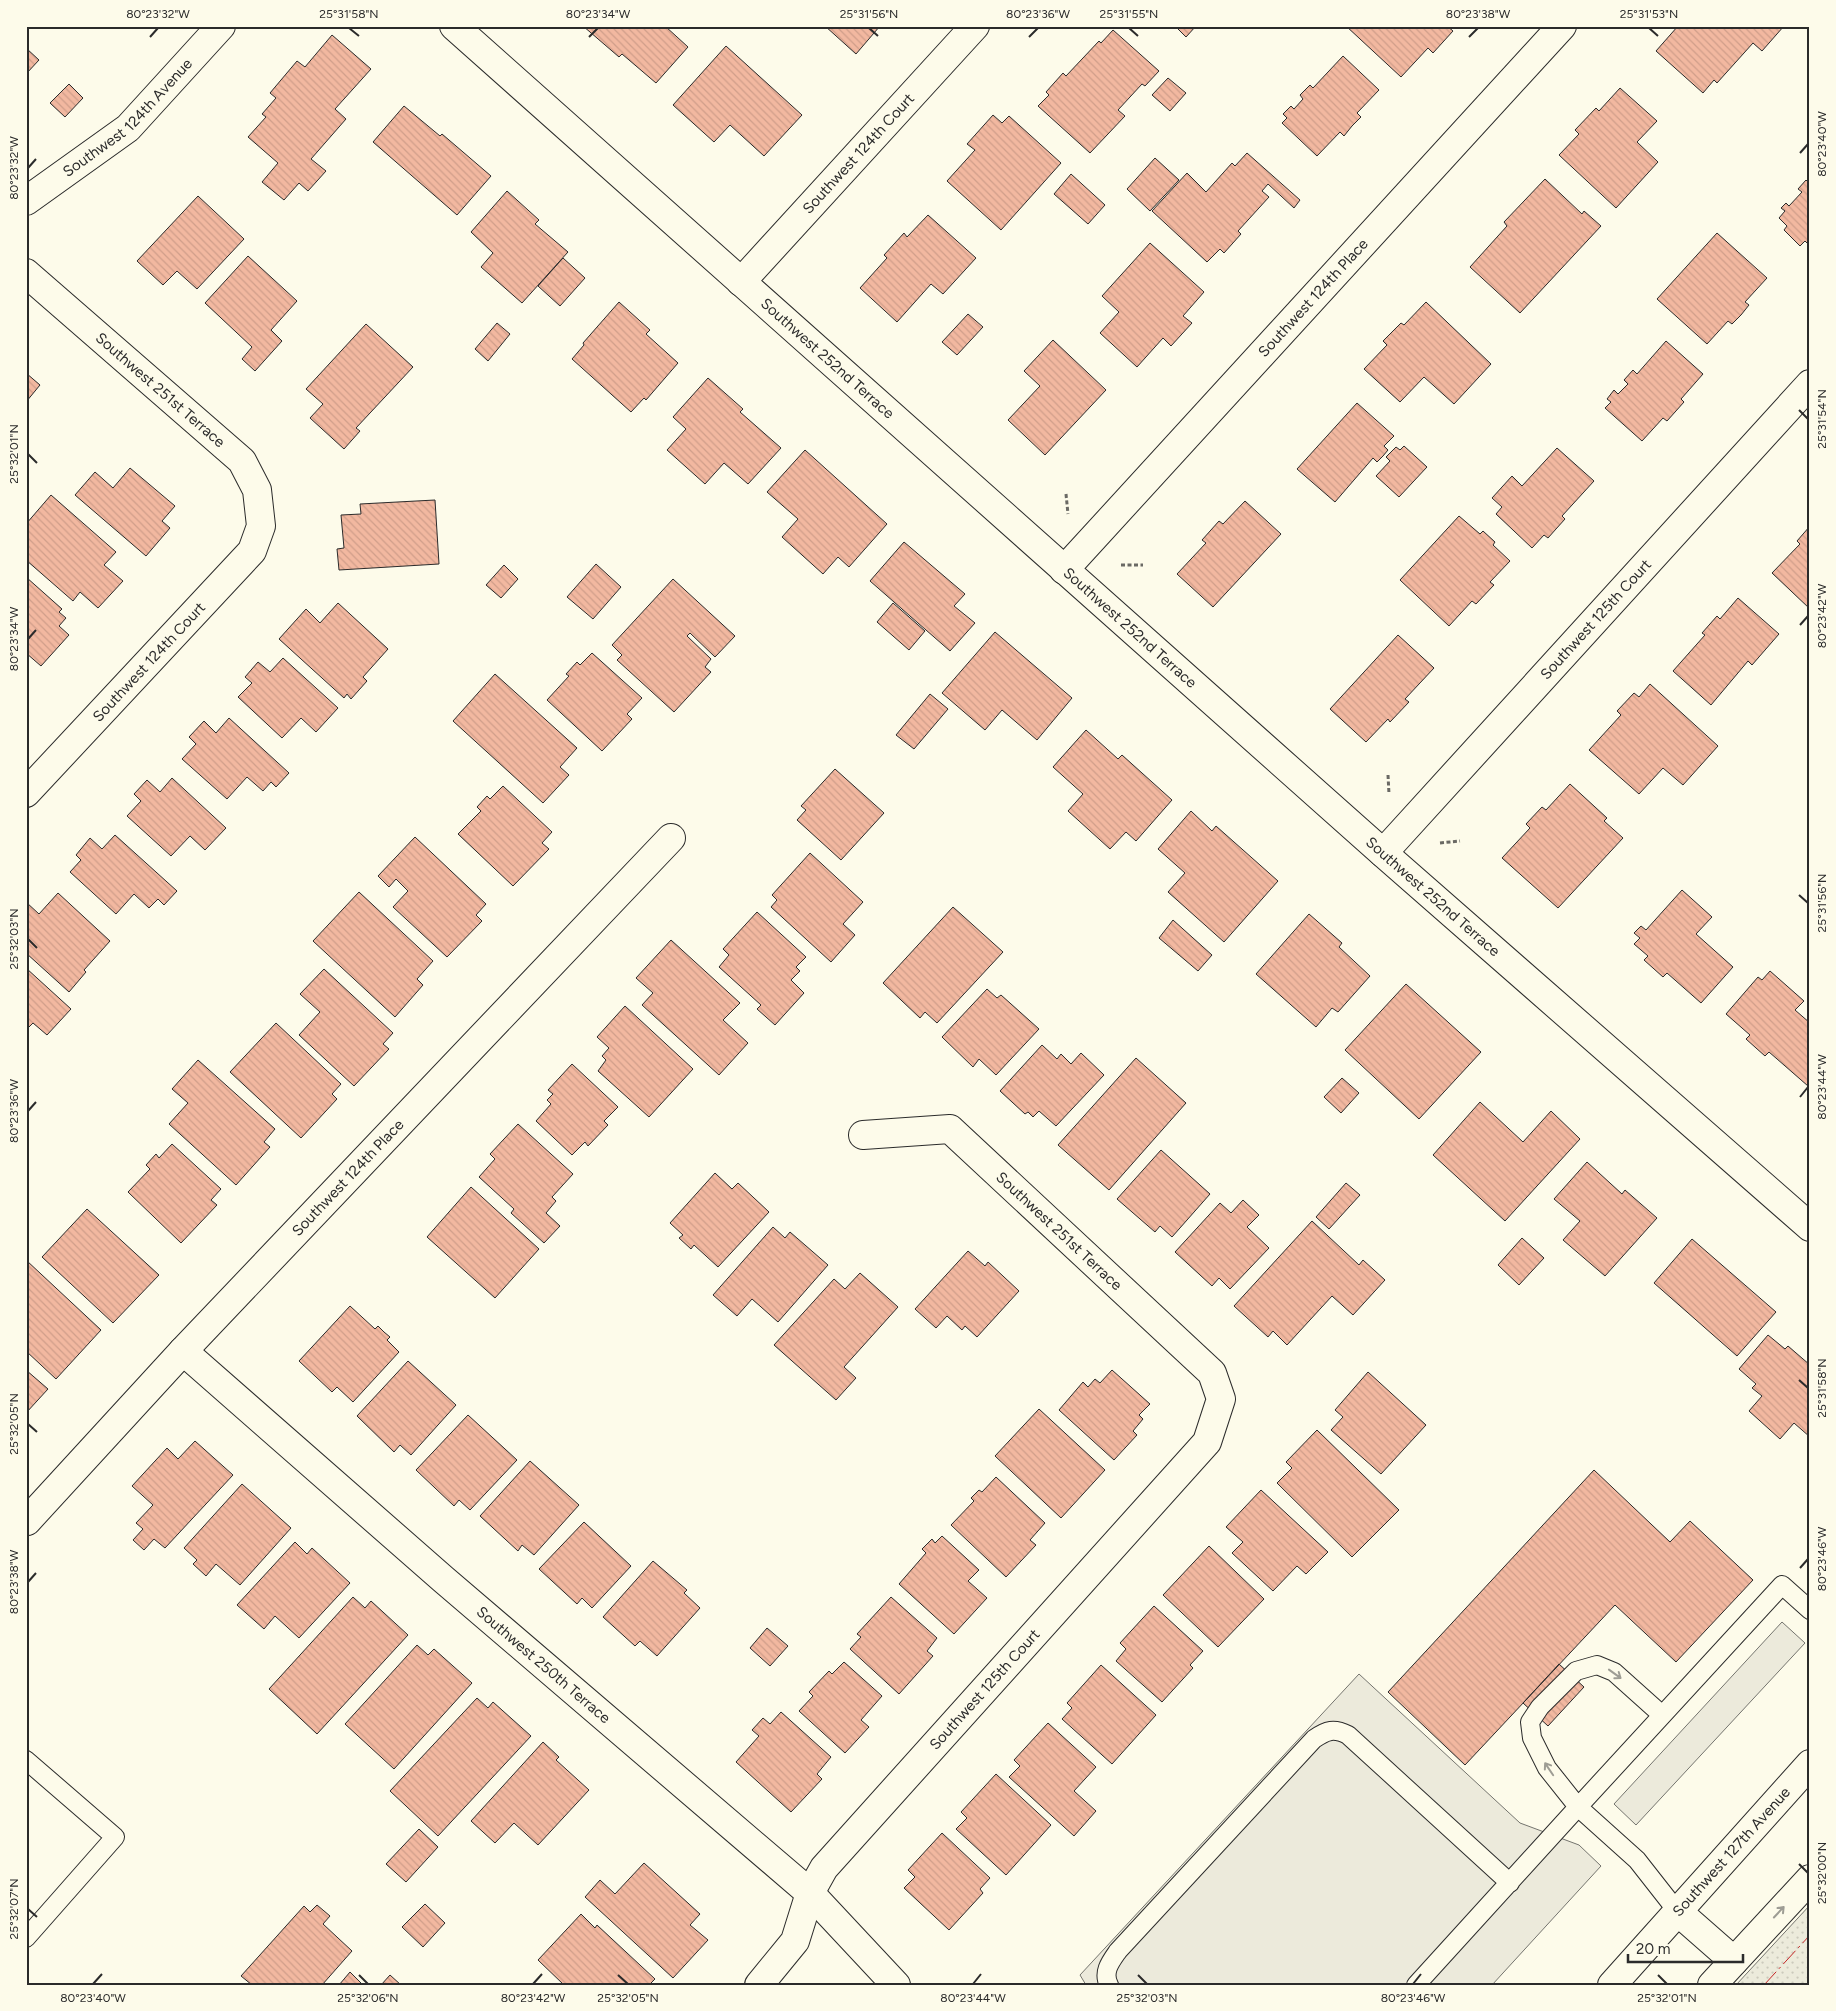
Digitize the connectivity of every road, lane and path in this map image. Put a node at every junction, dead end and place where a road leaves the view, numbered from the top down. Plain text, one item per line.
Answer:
1 (221, 26) edge
2 (454, 26) edge
3 (975, 26) edge
4 (1562, 26) edge
5 (26, 200) edge
6 (26, 273) edge
7 (741, 282) junction
8 (1810, 384) edge
9 (1066, 494) dead end
10 (1068, 514) dead end
11 (261, 526) joint
12 (1121, 565) dead end
13 (1144, 565) dead end
14 (1064, 570) junction
15 (1388, 775) dead end
16 (26, 793) edge
17 (1390, 795) dead end
18 (671, 838) dead end
19 (1460, 841) dead end
20 (1440, 843) dead end
21 (1383, 853) junction
22 (862, 1135) dead end
23 (1810, 1227) edge
24 (183, 1351) junction
25 (1221, 1399) joint
26 (27, 1521) edge
27 (1810, 1610) edge
28 (1662, 1716) junction
29 (26, 1760) edge
30 (1810, 1764) edge
31 (1578, 1807) junction
32 (1810, 1879) edge
33 (1510, 1883) junction
34 (810, 1893) junction
35 (1677, 1911) junction
36 (29, 1931) edge
37 (1734, 1961) junction
38 (758, 1985) edge
39 (896, 1985) edge
40 (1109, 1985) edge
41 (1416, 1985) edge
42 (1612, 1985) edge
43 (1712, 1985) edge

1 - 5 street, Southwest 124th Avenue
2 - 7 street, Southwest 252nd Terrace
3 - 7 street, Southwest 124th Court
4 - 14 street, Southwest 124th Place
6 - 11 street, Southwest 251st Terrace
7 - 14 street, Southwest 252nd Terrace
8 - 21 street, Southwest 125th Court
9 - 10 path
11 - 16 street, Southwest 124th Court
12 - 13 path
14 - 21 street, Southwest 252nd Terrace
15 - 17 path
18 - 24 street, Southwest 124th Place
19 - 20 path
21 - 23 street, Southwest 252nd Terrace
22 - 25 street, Southwest 251st Terrace
24 - 26 street, Southwest 124th Place
24 - 34 street, Southwest 250th Terrace
25 - 34 street, Southwest 125th Court
27 - 28 lane
28 - 31 lane
31 -> 28 lane
29 - 36 lane
30 - 35 street, Southwest 127th Avenue
31 - 33 lane
31 - 35 lane
37 -> 32 street
33 - 40 lane
33 - 41 lane
34 - 38 street, Southwest 125th Court
34 - 39 street, Southwest 250th Terrace
35 - 37 street
35 - 42 street, Southwest 127th Avenue
37 - 43 street

